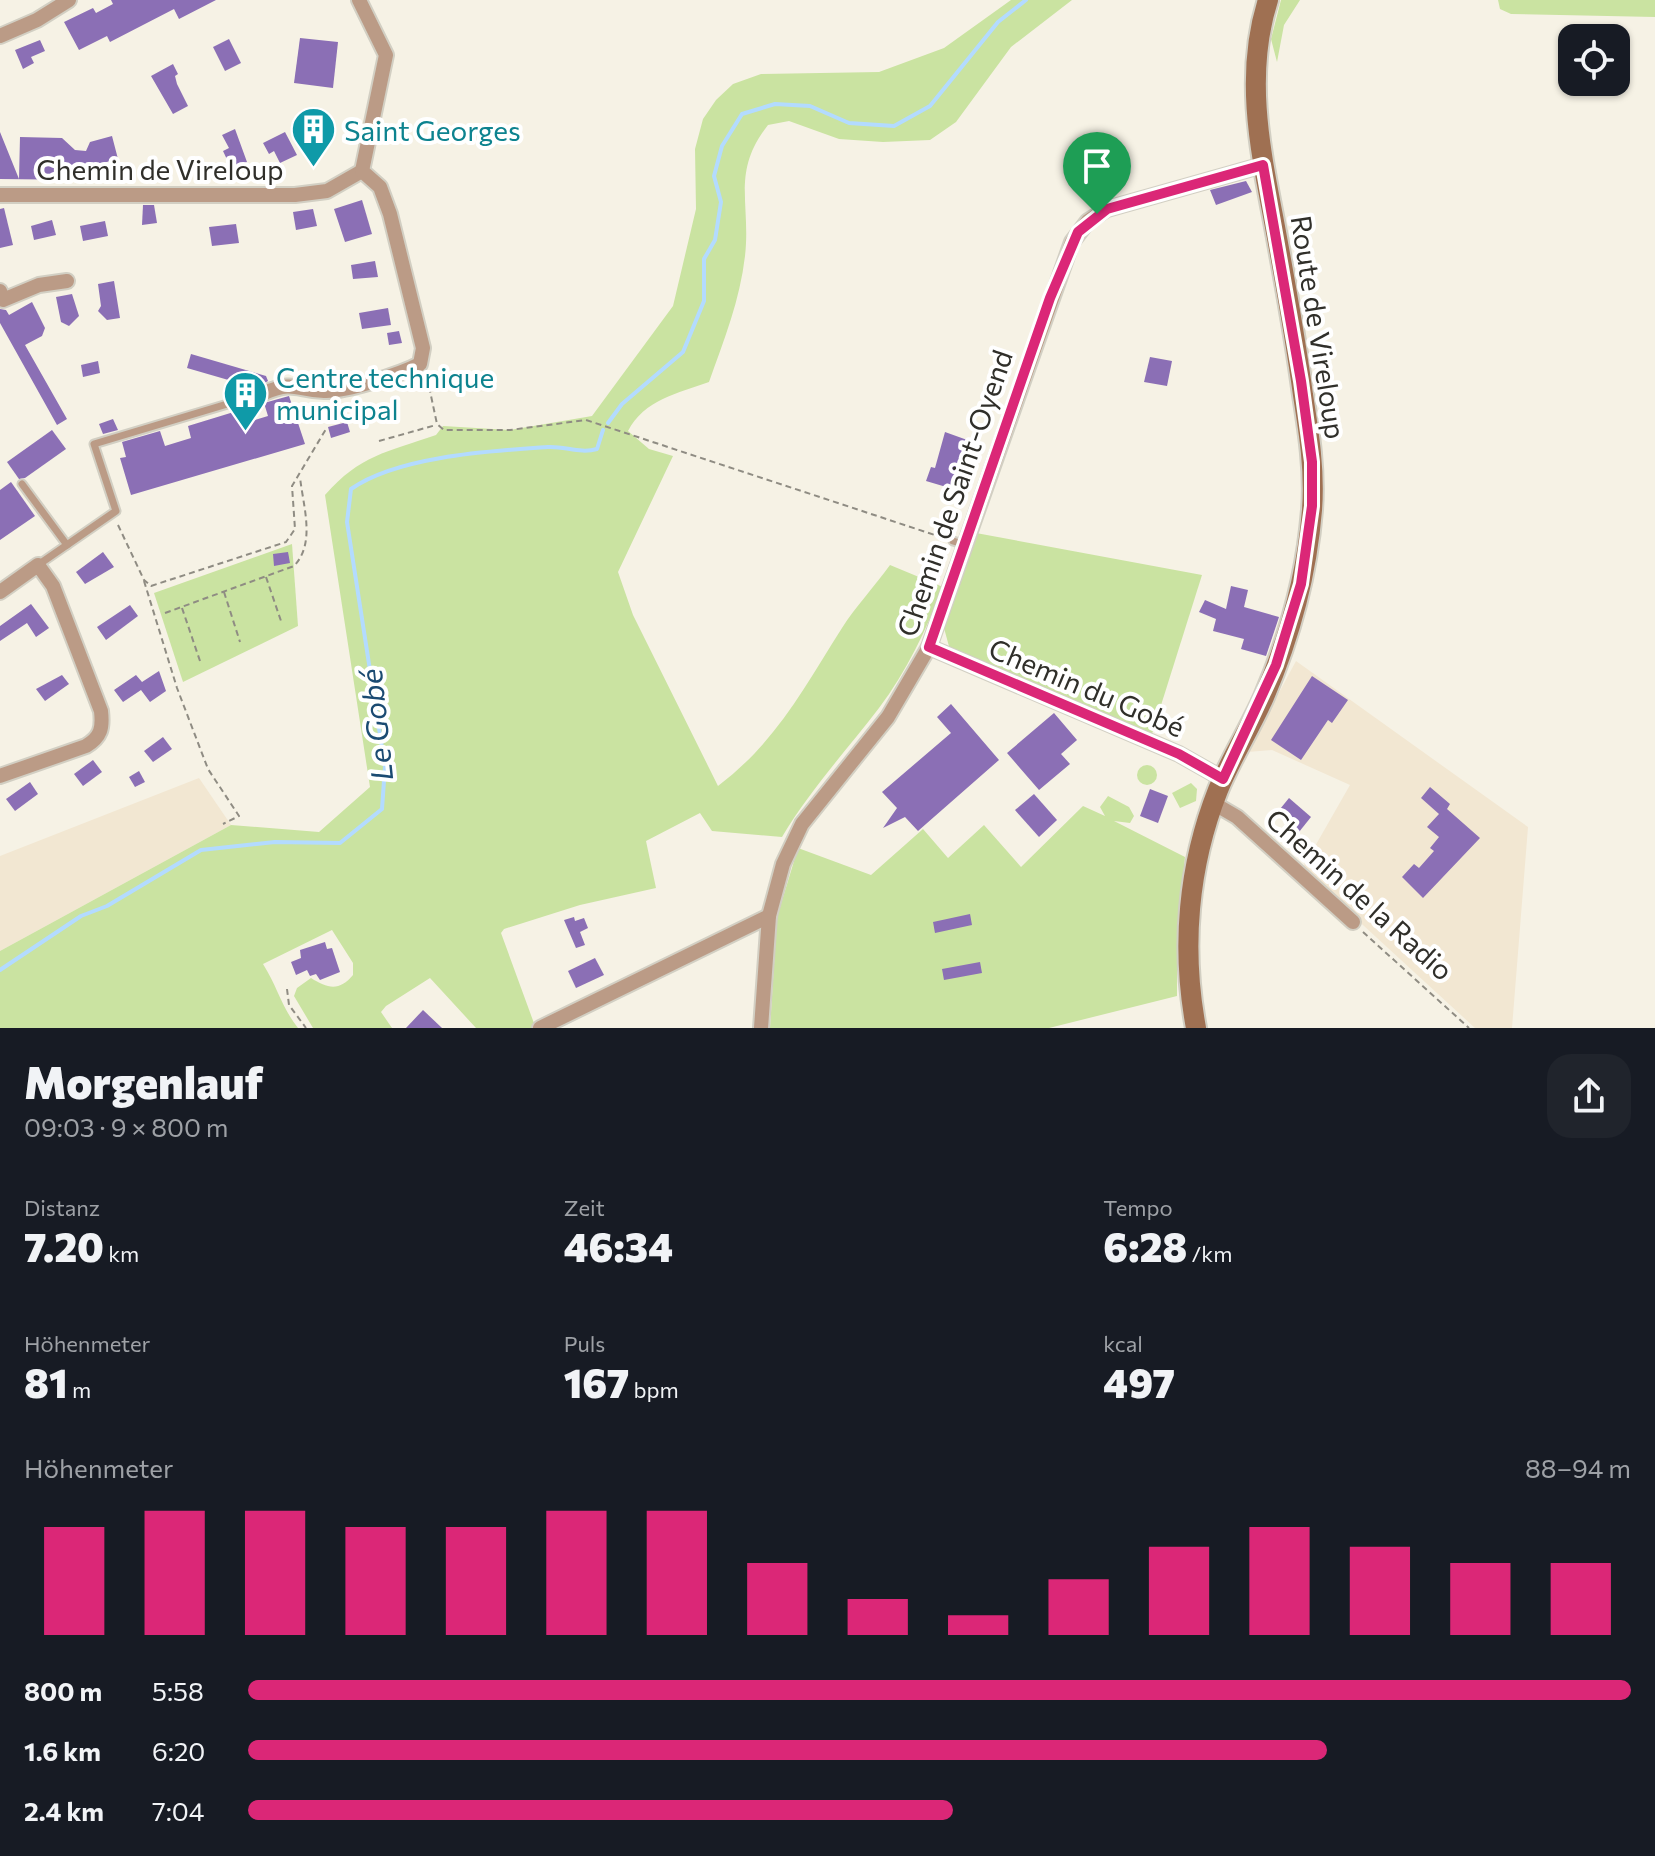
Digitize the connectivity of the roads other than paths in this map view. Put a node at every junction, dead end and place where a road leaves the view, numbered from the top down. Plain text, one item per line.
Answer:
1 (69, 0) edge
2 (359, 0) edge
3 (1268, 0) edge
4 (0, 36) edge
5 (1263, 165) junction
6 (362, 171) junction
7 (0, 195) edge
8 (67, 281) dead end
9 (0, 291) edge
10 (264, 393) joint
11 (22, 484) dead end
12 (67, 545) junction
13 (38, 565) junction
14 (0, 592) edge
15 (929, 647) junction
16 (0, 776) edge
17 (1223, 779) junction
18 (1213, 803) junction
19 (769, 916) junction
20 (1353, 922) road end
21 (540, 1028) edge
22 (761, 1028) edge
23 (1196, 1028) edge

1 - 4 street
2 - 6 street
3 - 5 main road, Route de Vireloup
5 - 15 street, Chemin de Saint-Oyend
5 - 17 main road, Route de Vireloup
6 - 7 street, Chemin de Vireloup
6 - 10 street
8 - 9 street
10 - 12 lane
11 - 12 lane
12 - 13 lane
13 - 14 street
13 - 16 street
15 - 17 street, Chemin du Gobé
15 - 19 street, Chemin de Saint-Oyend
17 - 18 main road, Route de Vireloup
18 - 20 street, Chemin de la Radio
18 - 23 main road, Route de Vireloup
19 - 21 street
19 - 22 street, Chemin de Saint-Oyend

